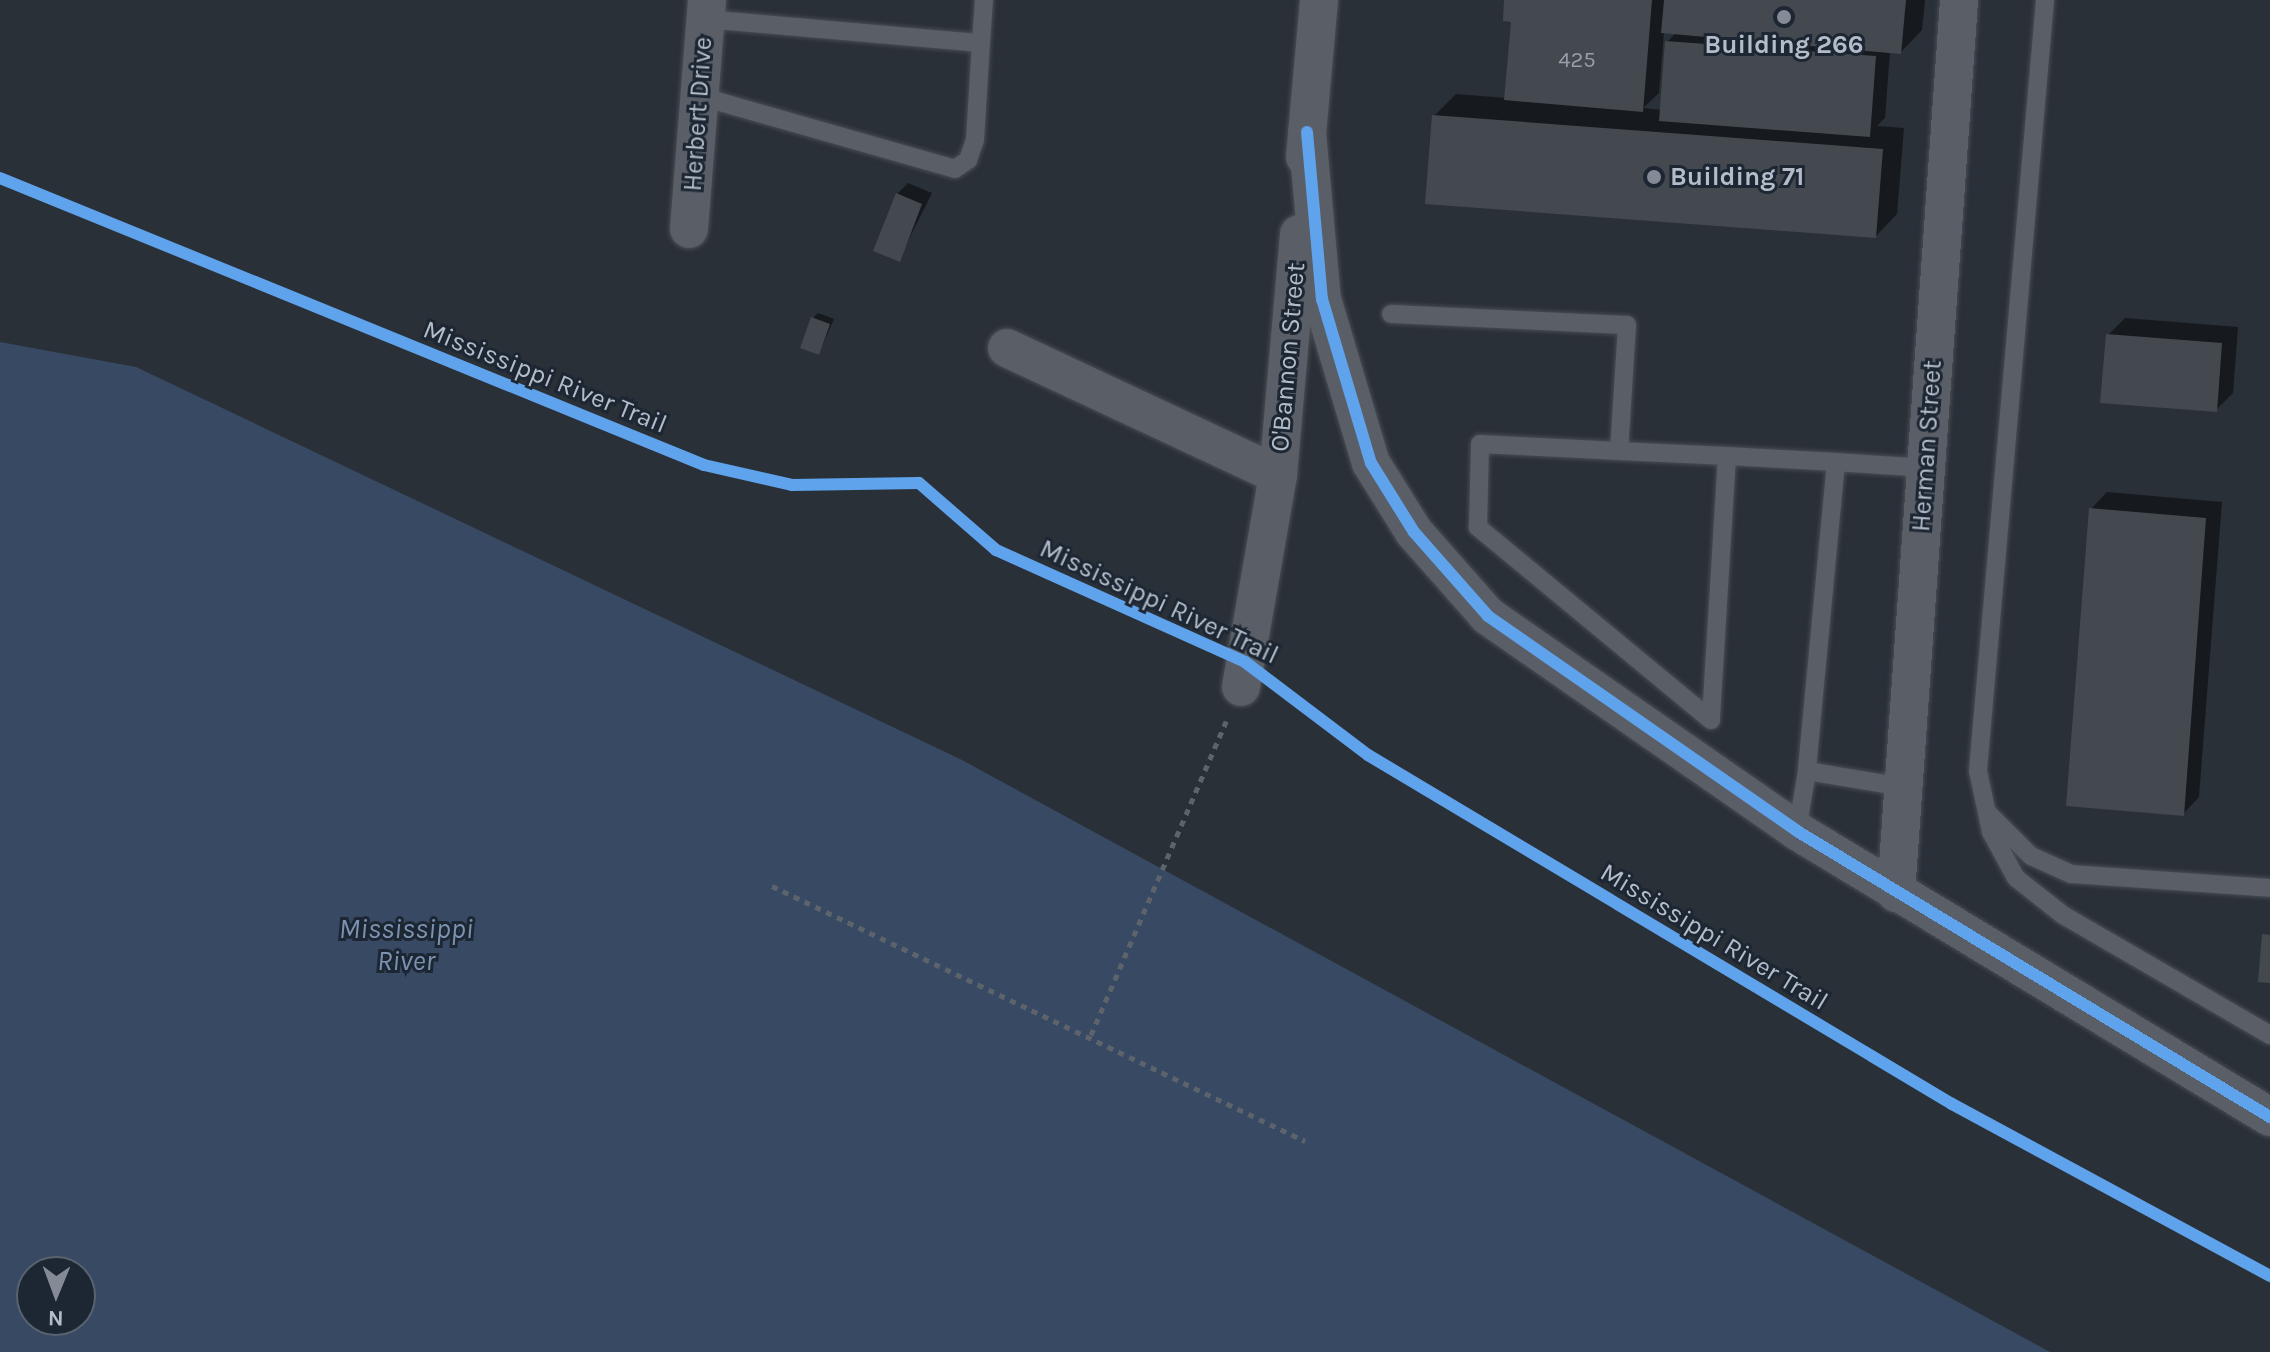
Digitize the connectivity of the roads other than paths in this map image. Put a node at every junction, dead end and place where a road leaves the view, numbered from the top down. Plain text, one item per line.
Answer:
1 (984, 0) edge
2 (1319, 0) edge
3 (1959, 0) edge
4 (2045, 0) edge
5 (706, 10) edge
6 (981, 43) junction
7 (699, 96) junction
8 (1307, 132) junction
9 (689, 229) dead end
10 (1391, 314) dead end
11 (1007, 348) dead end
12 (1619, 451) junction
13 (1727, 456) junction
14 (1836, 462) junction
15 (1926, 468) junction
16 (1278, 475) junction
17 (1241, 687) road end
18 (1807, 771) junction
19 (1904, 787) junction
20 (1987, 812) junction
21 (1797, 831) junction
22 (2270, 888) edge
23 (1896, 893) junction
24 (2270, 1035) edge
25 (2270, 1117) edge

1 - 6 lane
2 - 8 street, O'Bannon Street
3 - 15 street, Herman Street
4 - 20 lane
5 - 6 lane
5 - 7 street, Herbert Drive
6 - 7 lane
7 - 9 street, Herbert Drive
8 - 16 street, O'Bannon Street
8 - 21 street
10 - 12 lane
11 - 16 street
12 - 13 lane
12 - 13 lane
13 - 14 lane
14 - 15 lane
14 - 18 lane
15 - 19 street, Herman Street
16 - 17 street, O'Bannon Street
18 - 19 lane
18 - 21 lane
19 - 23 street, Herman Street
20 - 22 lane
20 - 24 lane
21 - 23 street
23 - 25 street

